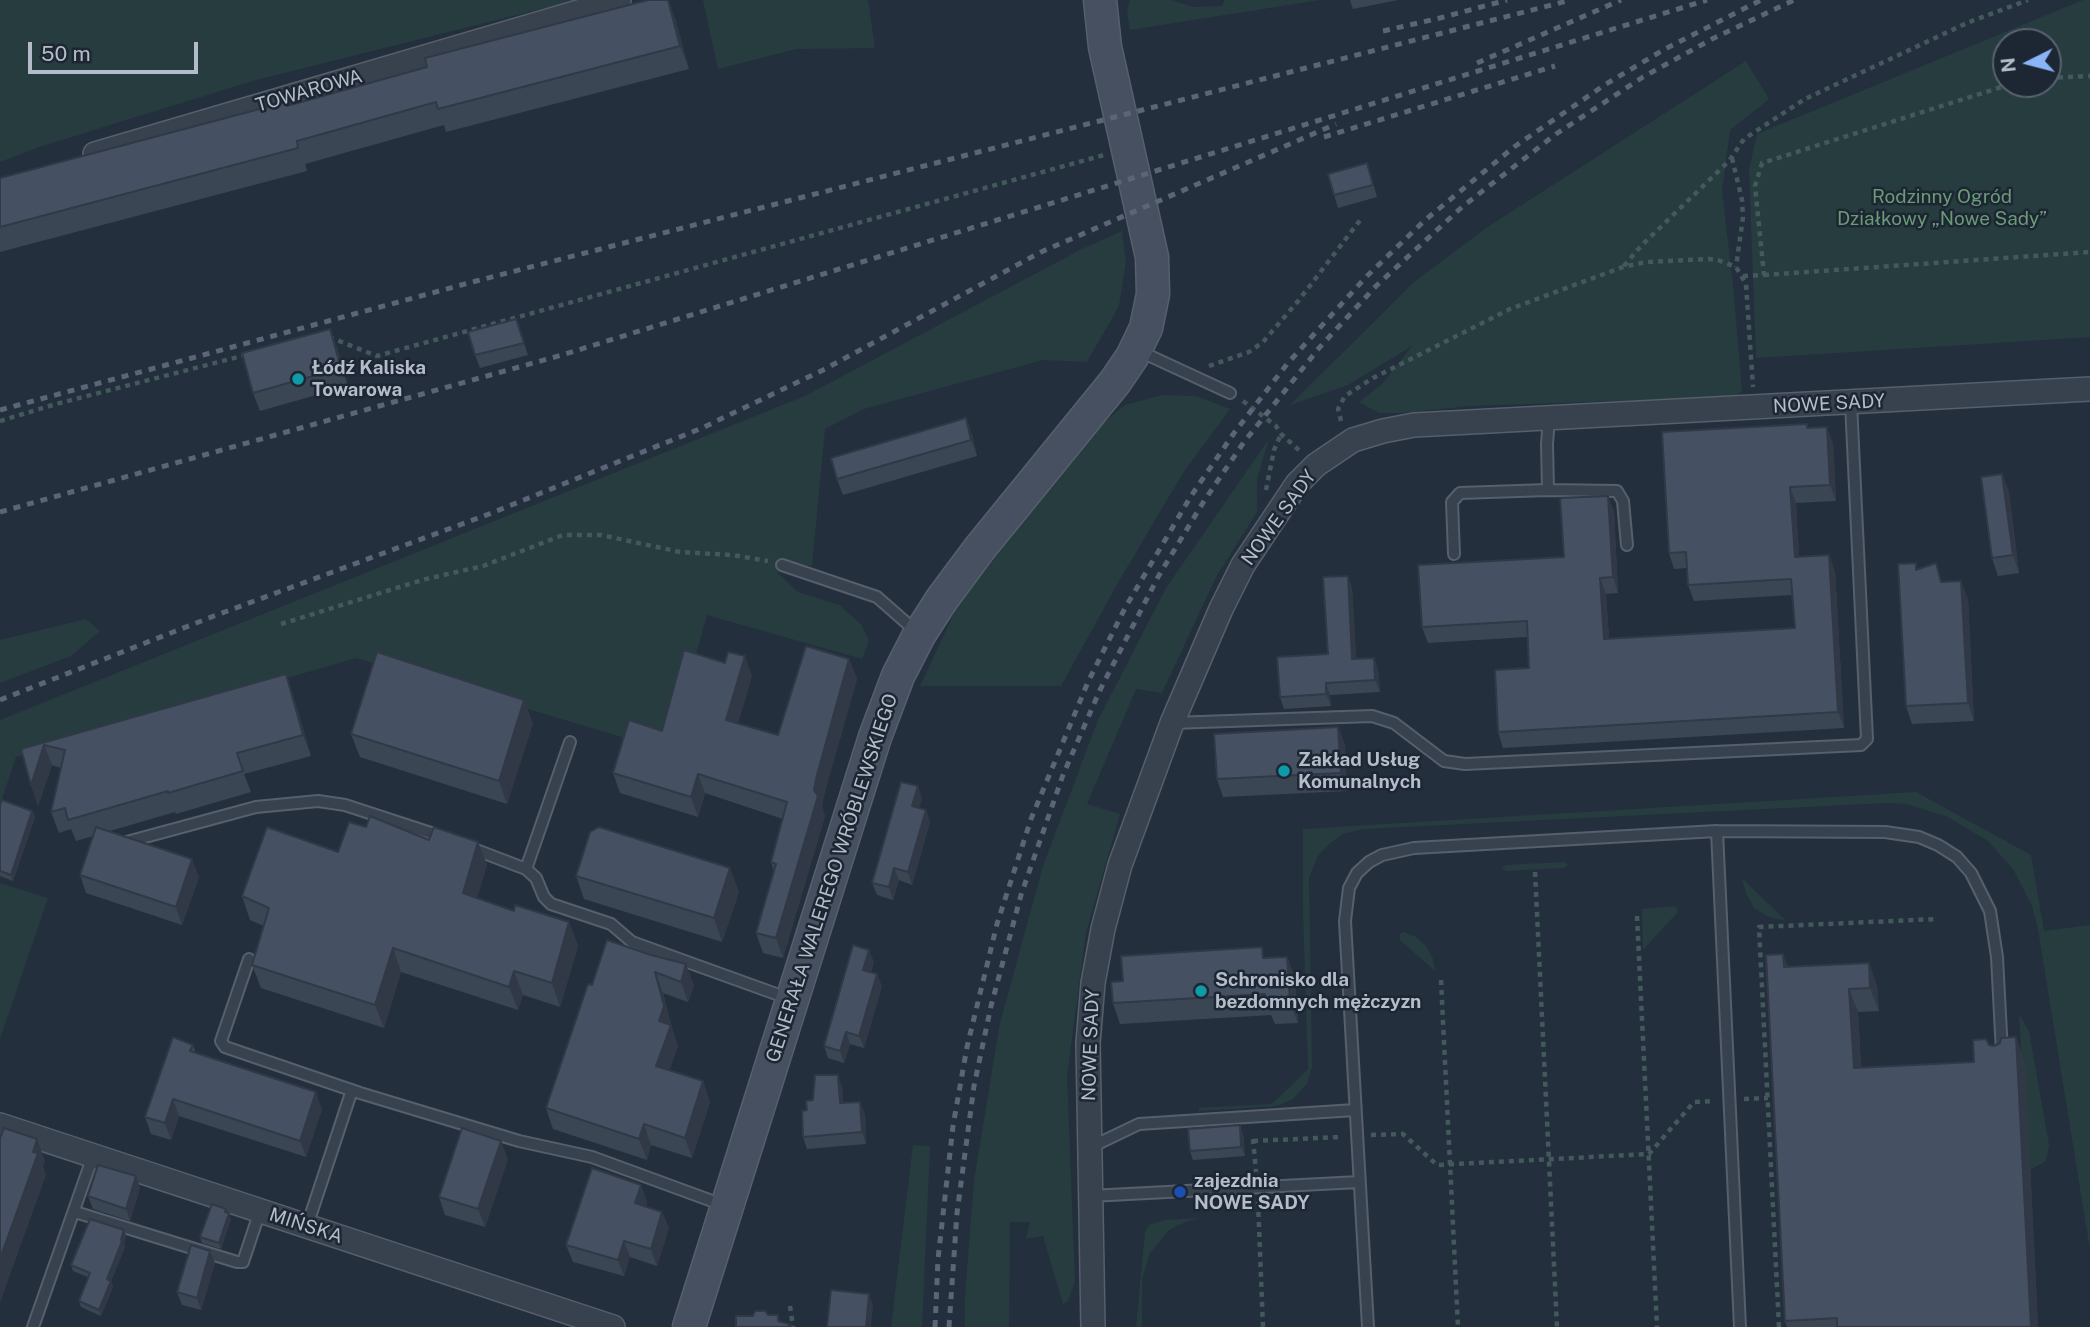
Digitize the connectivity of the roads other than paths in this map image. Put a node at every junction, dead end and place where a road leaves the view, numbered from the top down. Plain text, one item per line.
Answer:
1 (619, 0) edge
2 (1100, 0) edge
3 (79, 159) edge
4 (1136, 349) junction
5 (2090, 389) edge
6 (1230, 393) road end
7 (1851, 403) junction
8 (1549, 418) junction
9 (1548, 490) junction
10 (1627, 545) dead end
11 (1454, 554) dead end
12 (782, 565) road end
13 (919, 635) junction
14 (1172, 723) junction
15 (570, 742) dead end
16 (1717, 831) junction
17 (453, 841) edge
18 (123, 843) edge
19 (465, 845) edge
20 (526, 869) junction
21 (249, 959) dead end
22 (792, 1000) junction
23 (2002, 1062) edge
24 (352, 1090) junction
25 (1355, 1110) junction
26 (0, 1125) edge
27 (1089, 1147) junction
28 (93, 1156) junction
29 (1359, 1182) junction
30 (1090, 1196) junction
31 (726, 1207) junction
32 (260, 1211) junction
33 (75, 1212) junction
34 (307, 1226) junction
35 (33, 1327) edge
36 (613, 1327) edge
37 (689, 1327) edge
38 (1093, 1327) edge
39 (1368, 1327) edge
40 (1740, 1327) edge

1 - 3 street, TOWAROWA
2 - 4 street, GENERAŁA WALEREGO WRÓBLEWSKIEGO
4 - 6 lane
4 - 13 street, GENERAŁA WALEREGO WRÓBLEWSKIEGO
5 - 7 street, NOWE SADY
7 - 8 street, NOWE SADY
7 - 14 lane
8 - 9 lane
8 - 14 street, NOWE SADY
9 - 10 lane
9 - 11 lane
12 - 13 lane
13 - 22 street, GENERAŁA WALEREGO WRÓBLEWSKIEGO
14 - 27 street, NOWE SADY
15 - 20 lane
16 - 23 lane
16 - 25 lane
16 - 40 lane
17 - 18 lane
19 - 20 lane
20 - 22 lane
21 - 24 lane
22 - 31 street, GENERAŁA WALEREGO WRÓBLEWSKIEGO
24 - 31 lane
24 - 34 lane
25 - 27 lane
25 - 29 lane
26 - 28 street, MIŃSKA
27 - 30 street, NOWE SADY
28 - 32 street, MIŃSKA
28 - 33 lane
29 - 30 lane
29 - 39 lane
30 - 38 street, NOWE SADY
31 - 37 street, GENERAŁA WALEREGO WRÓBLEWSKIEGO
32 - 33 lane
32 - 34 street, MIŃSKA
33 - 35 lane
34 - 36 street, MIŃSKA

